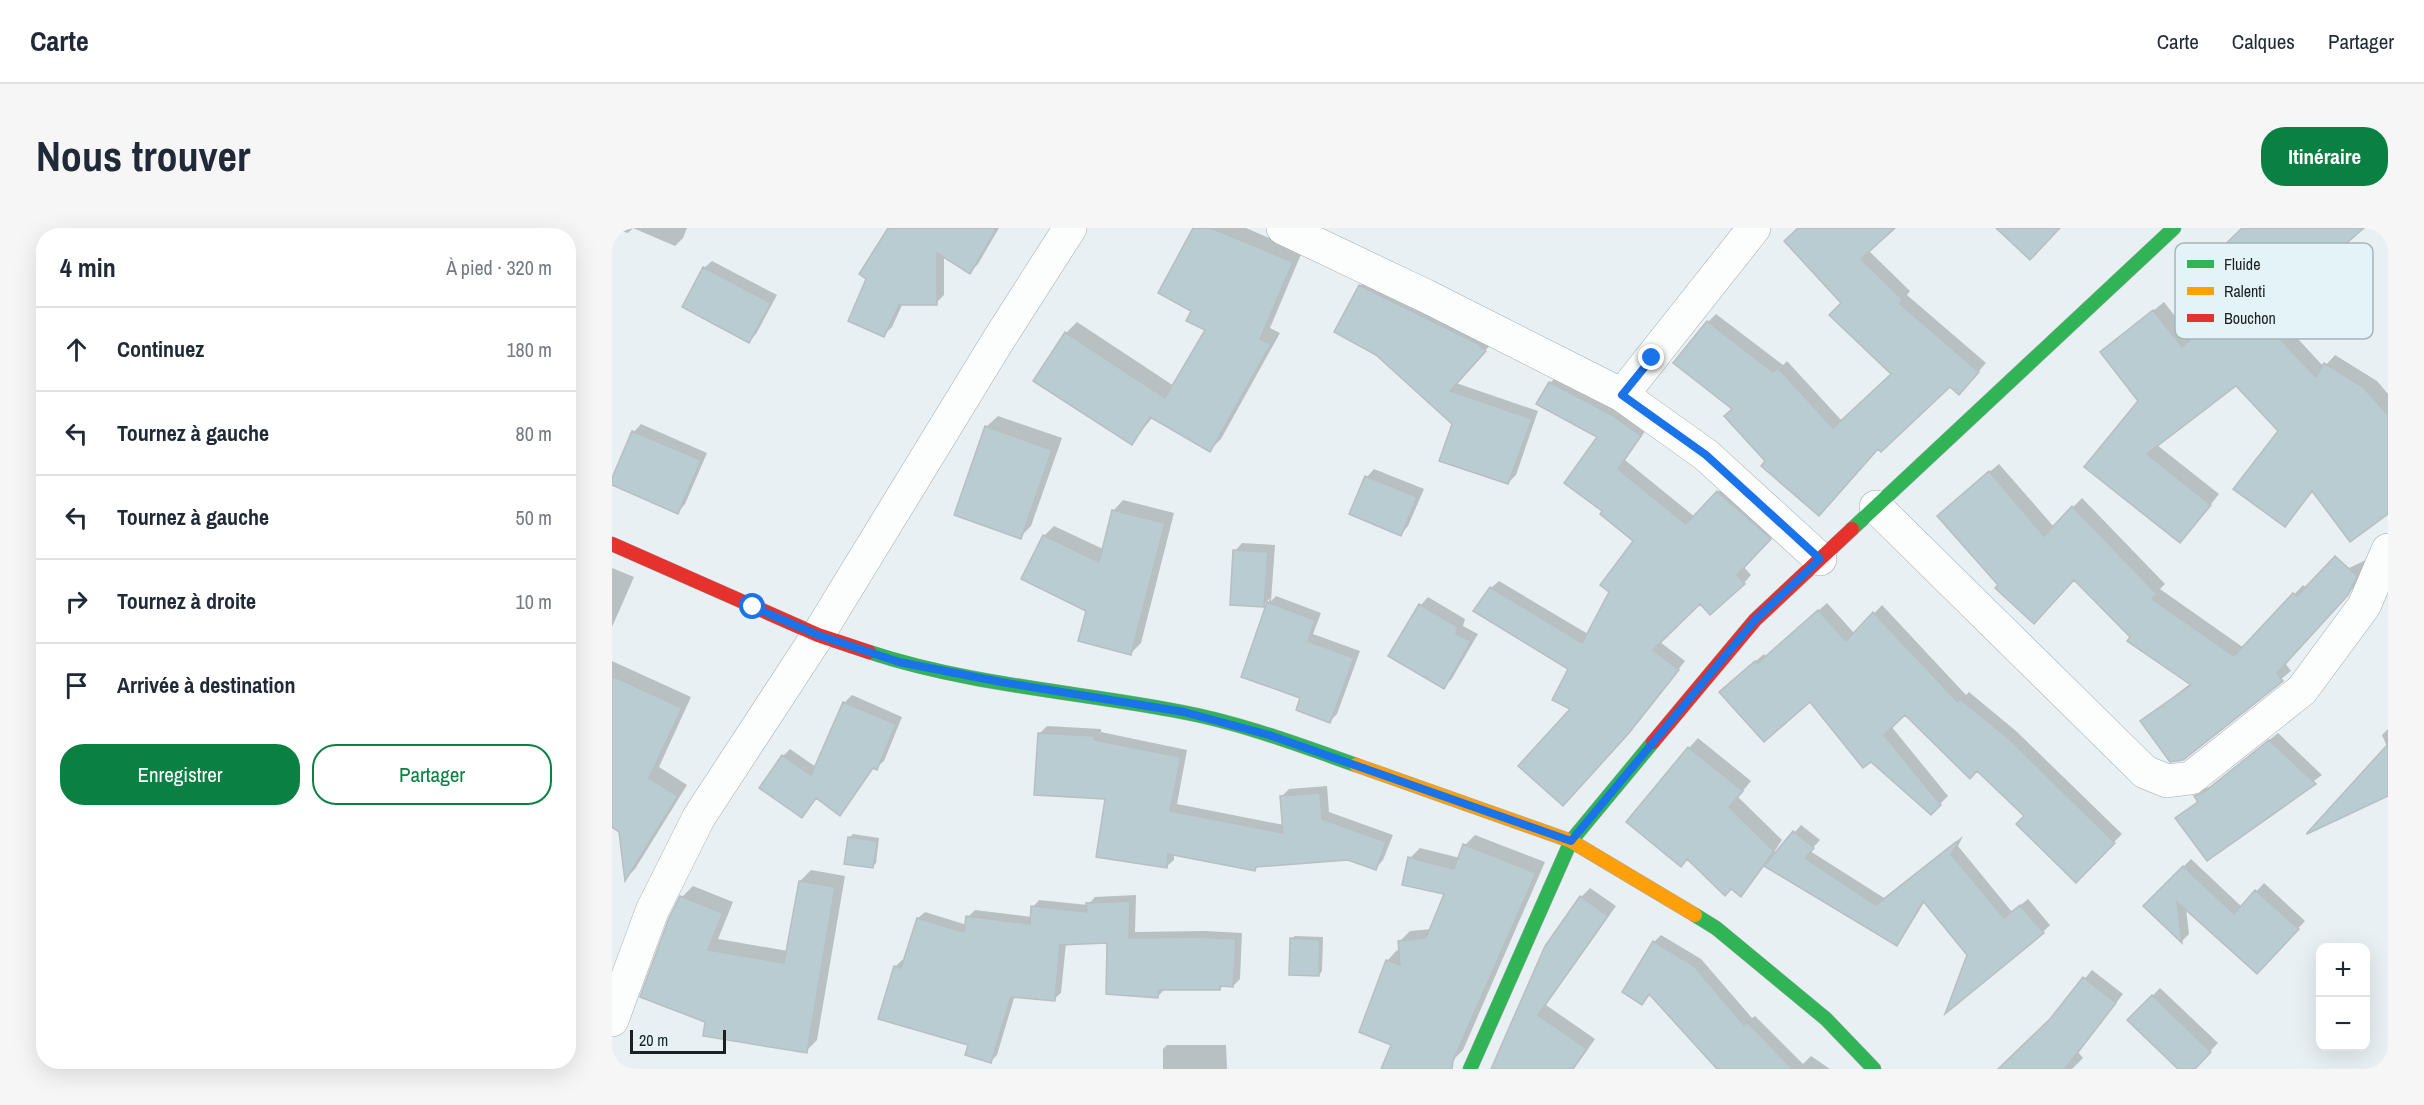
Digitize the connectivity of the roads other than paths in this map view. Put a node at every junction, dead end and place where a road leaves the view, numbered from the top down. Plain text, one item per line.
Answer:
1 (1070, 228) edge
2 (1283, 228) edge
3 (1754, 228) edge
4 (2174, 228) edge
5 (1622, 395) junction
6 (1876, 507) junction
7 (612, 544) edge
8 (2388, 550) edge
9 (1820, 559) junction
10 (818, 635) junction
11 (1571, 841) junction
12 (612, 1020) edge
13 (1470, 1069) edge
14 (1874, 1069) edge

1 - 10 street
2 - 5 street
3 - 5 street
4 - 6 street
5 - 9 street
6 - 8 street
6 - 9 street
7 - 10 street
9 - 11 street
10 - 11 street
10 - 12 street
11 - 13 street
11 - 14 street

